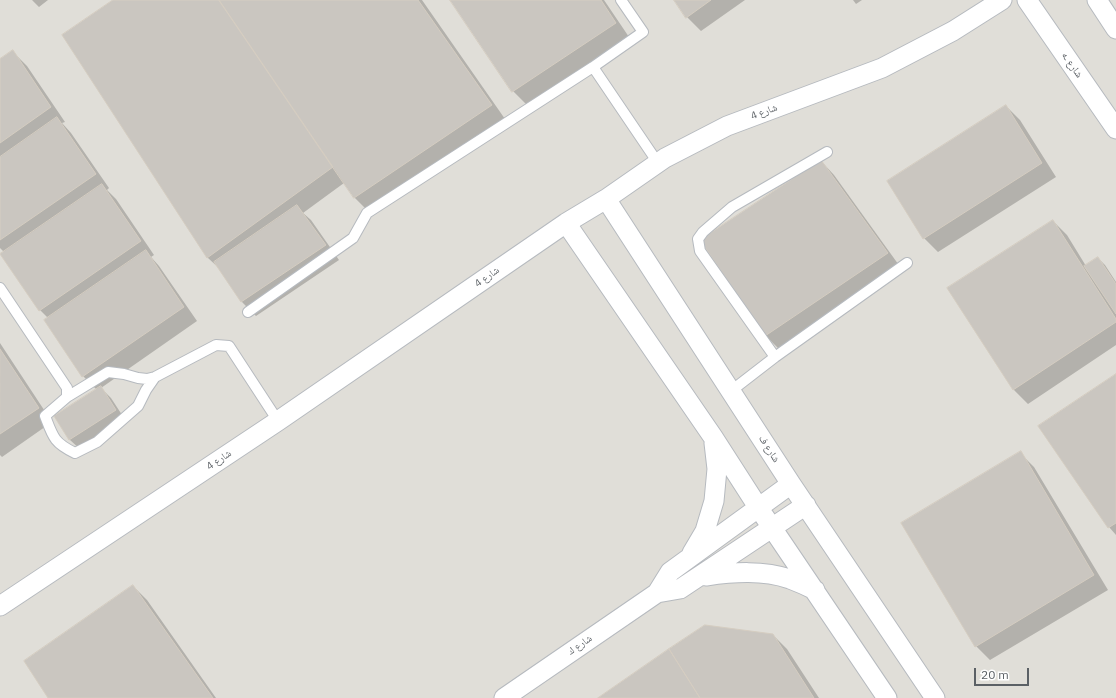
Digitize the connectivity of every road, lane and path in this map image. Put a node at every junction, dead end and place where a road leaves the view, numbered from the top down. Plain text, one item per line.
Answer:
1 (621, 0) edge
2 (1002, 0) edge
3 (1027, 0) edge
4 (1097, 0) edge
5 (1116, 29) edge
6 (593, 67) junction
7 (1116, 129) edge
8 (827, 152) dead end
9 (658, 163) junction
10 (606, 199) junction
11 (566, 223) junction
12 (906, 263) dead end
13 (0, 288) edge
14 (248, 312) dead end
15 (775, 357) junction
16 (155, 377) junction
17 (731, 391) junction
18 (67, 397) junction
19 (278, 421) junction
20 (714, 437) junction
21 (791, 484) junction
22 (806, 505) junction
23 (758, 507) junction
24 (772, 528) junction
25 (689, 559) junction
26 (701, 576) junction
27 (815, 590) junction
28 (657, 593) junction
29 (0, 606) edge
30 (504, 698) edge
31 (887, 698) edge
32 (935, 698) edge

1 - 6 lane
2 - 9 street, شارع 4
3 - 7 street, شارع ـه
4 - 5 street
6 - 9 lane
6 - 14 lane
8 - 15 lane
9 - 10 street, شارع 4
10 - 11 street, شارع 4
10 - 17 street, شارع ف
11 - 19 street, شارع 4
11 - 20 street
12 - 15 lane
13 - 18 lane
15 - 17 lane
16 - 18 lane
16 - 18 lane
16 - 19 lane
17 - 21 street, شارع ف
19 - 29 street, شارع 4
20 - 23 street
20 - 25 street
21 - 22 street, شارع ف
21 - 23 street, شارع ك
22 - 24 street, شارع ك
22 - 32 street, شارع ف
23 - 24 street
23 - 25 street, شارع ك
24 - 26 street, شارع ك
24 - 27 street
25 - 28 street, شارع ك
26 - 27 street
26 - 28 street, شارع ك
27 - 31 street
28 - 30 street, شارع ك

